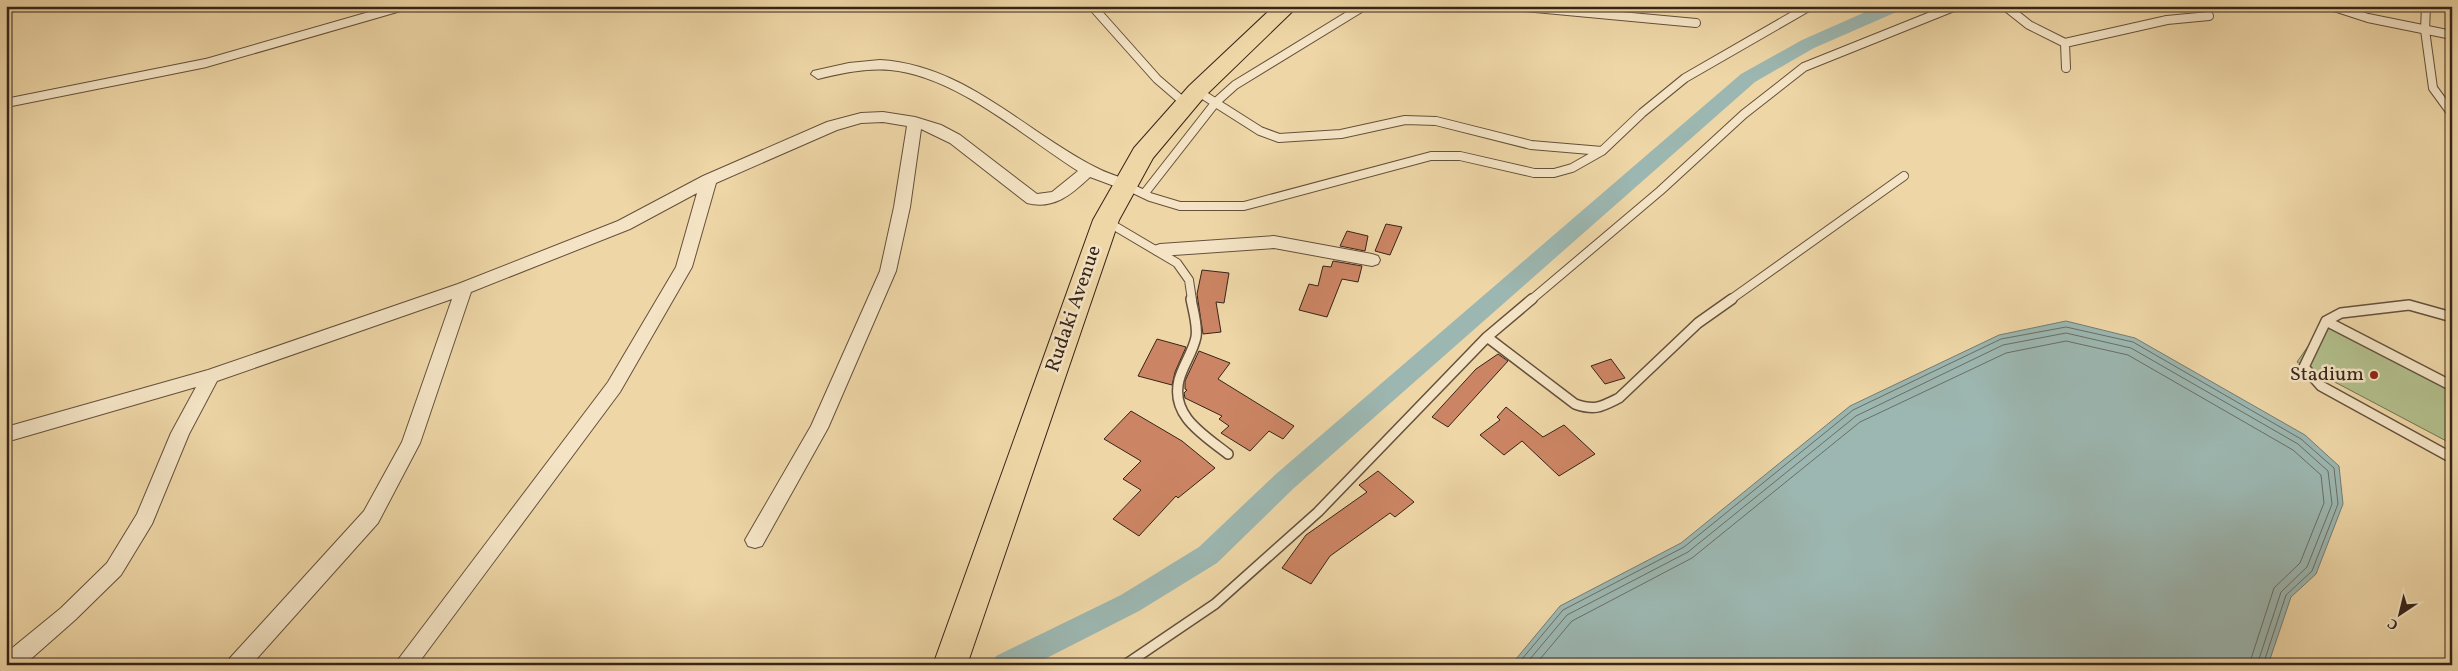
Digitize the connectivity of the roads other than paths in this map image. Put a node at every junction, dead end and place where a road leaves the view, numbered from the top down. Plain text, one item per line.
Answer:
1 (404, 6) edge
2 (1092, 6) edge
3 (1287, 6) edge
4 (1364, 6) edge
5 (1513, 6) edge
6 (1810, 6) edge
7 (1956, 6) edge
8 (2005, 6) edge
9 (2426, 6) edge
10 (2334, 7) edge
11 (1582, 10) edge
12 (2209, 16) dead end
13 (1696, 23) dead end
14 (2425, 30) junction
15 (2452, 35) edge
16 (2065, 43) junction
17 (2066, 68) dead end
18 (818, 74) dead end
19 (1199, 99) junction
20 (6, 103) edge
21 (2452, 114) edge
22 (915, 122) junction
23 (1602, 151) junction
24 (1088, 170) junction
25 (1904, 176) dead end
26 (709, 180) junction
27 (1134, 190) junction
28 (1106, 220) junction
29 (1160, 250) junction
30 (1372, 260) dead end
31 (464, 288) junction
32 (2452, 317) edge
33 (2326, 321) junction
34 (1487, 337) junction
35 (211, 376) junction
36 (2452, 386) edge
37 (6, 435) edge
38 (1228, 454) dead end
39 (2452, 458) edge
40 (755, 540) dead end
41 (8, 665) edge
42 (237, 665) edge
43 (404, 665) edge
44 (950, 665) edge
45 (1125, 665) edge

1 - 20 lane
2 - 19 lane
3 - 19 highway, Rudaki Avenue
4 - 19 lane
5 - 11 lane
6 - 23 lane
7 - 34 lane
8 - 16 lane
9 - 14 lane
10 - 14 lane
11 - 13 lane
12 - 16 lane
14 - 15 lane
14 - 21 lane
16 - 17 lane
18 - 24 street
19 - 23 lane
19 - 27 highway, Rudaki Avenue
22 - 24 street
22 - 26 street
22 - 40 street
23 - 27 lane
24 - 27 street
25 - 34 lane
26 - 31 street
26 - 43 street
27 - 28 highway, Rudaki Avenue
28 - 29 lane
28 - 44 highway, Rudaki Avenue
29 - 30 street
29 - 38 lane
31 - 35 street
31 - 42 street
32 - 33 lane
33 - 36 lane
33 - 39 lane
34 - 45 lane
35 - 37 street
35 - 41 street

